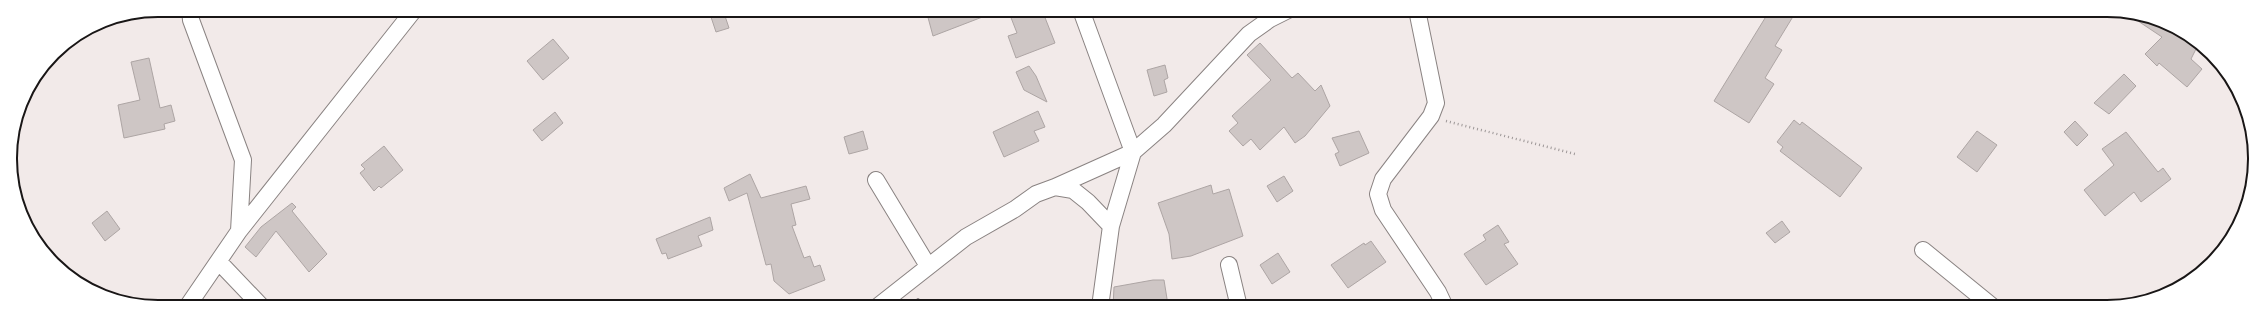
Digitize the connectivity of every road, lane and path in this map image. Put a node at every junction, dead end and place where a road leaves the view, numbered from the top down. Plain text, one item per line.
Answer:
1 (191, 17) edge
2 (408, 17) edge
3 (1084, 17) edge
4 (1274, 17) edge
5 (1419, 17) edge
6 (1430, 116) junction
7 (1133, 152) junction
8 (1575, 154) dead end
9 (876, 180) dead end
10 (1055, 187) junction
11 (1110, 226) junction
12 (239, 231) junction
13 (1923, 250) dead end
14 (220, 263) junction
15 (1229, 265) dead end
16 (928, 266) junction
17 (193, 300) edge
18 (255, 300) edge
19 (886, 300) edge
20 (1101, 300) edge
21 (1237, 300) edge
22 (1442, 300) edge
23 (1984, 300) edge

1 - 12 street
2 - 12 street
3 - 7 street
4 - 7 street
5 - 6 street
6 - 8 path
6 - 22 street
7 - 10 street
7 - 11 street
9 - 16 street
10 - 11 street
10 - 16 street
11 - 20 street
12 - 14 street
13 - 23 street
14 - 17 street
14 - 18 street
15 - 21 street
16 - 19 street

